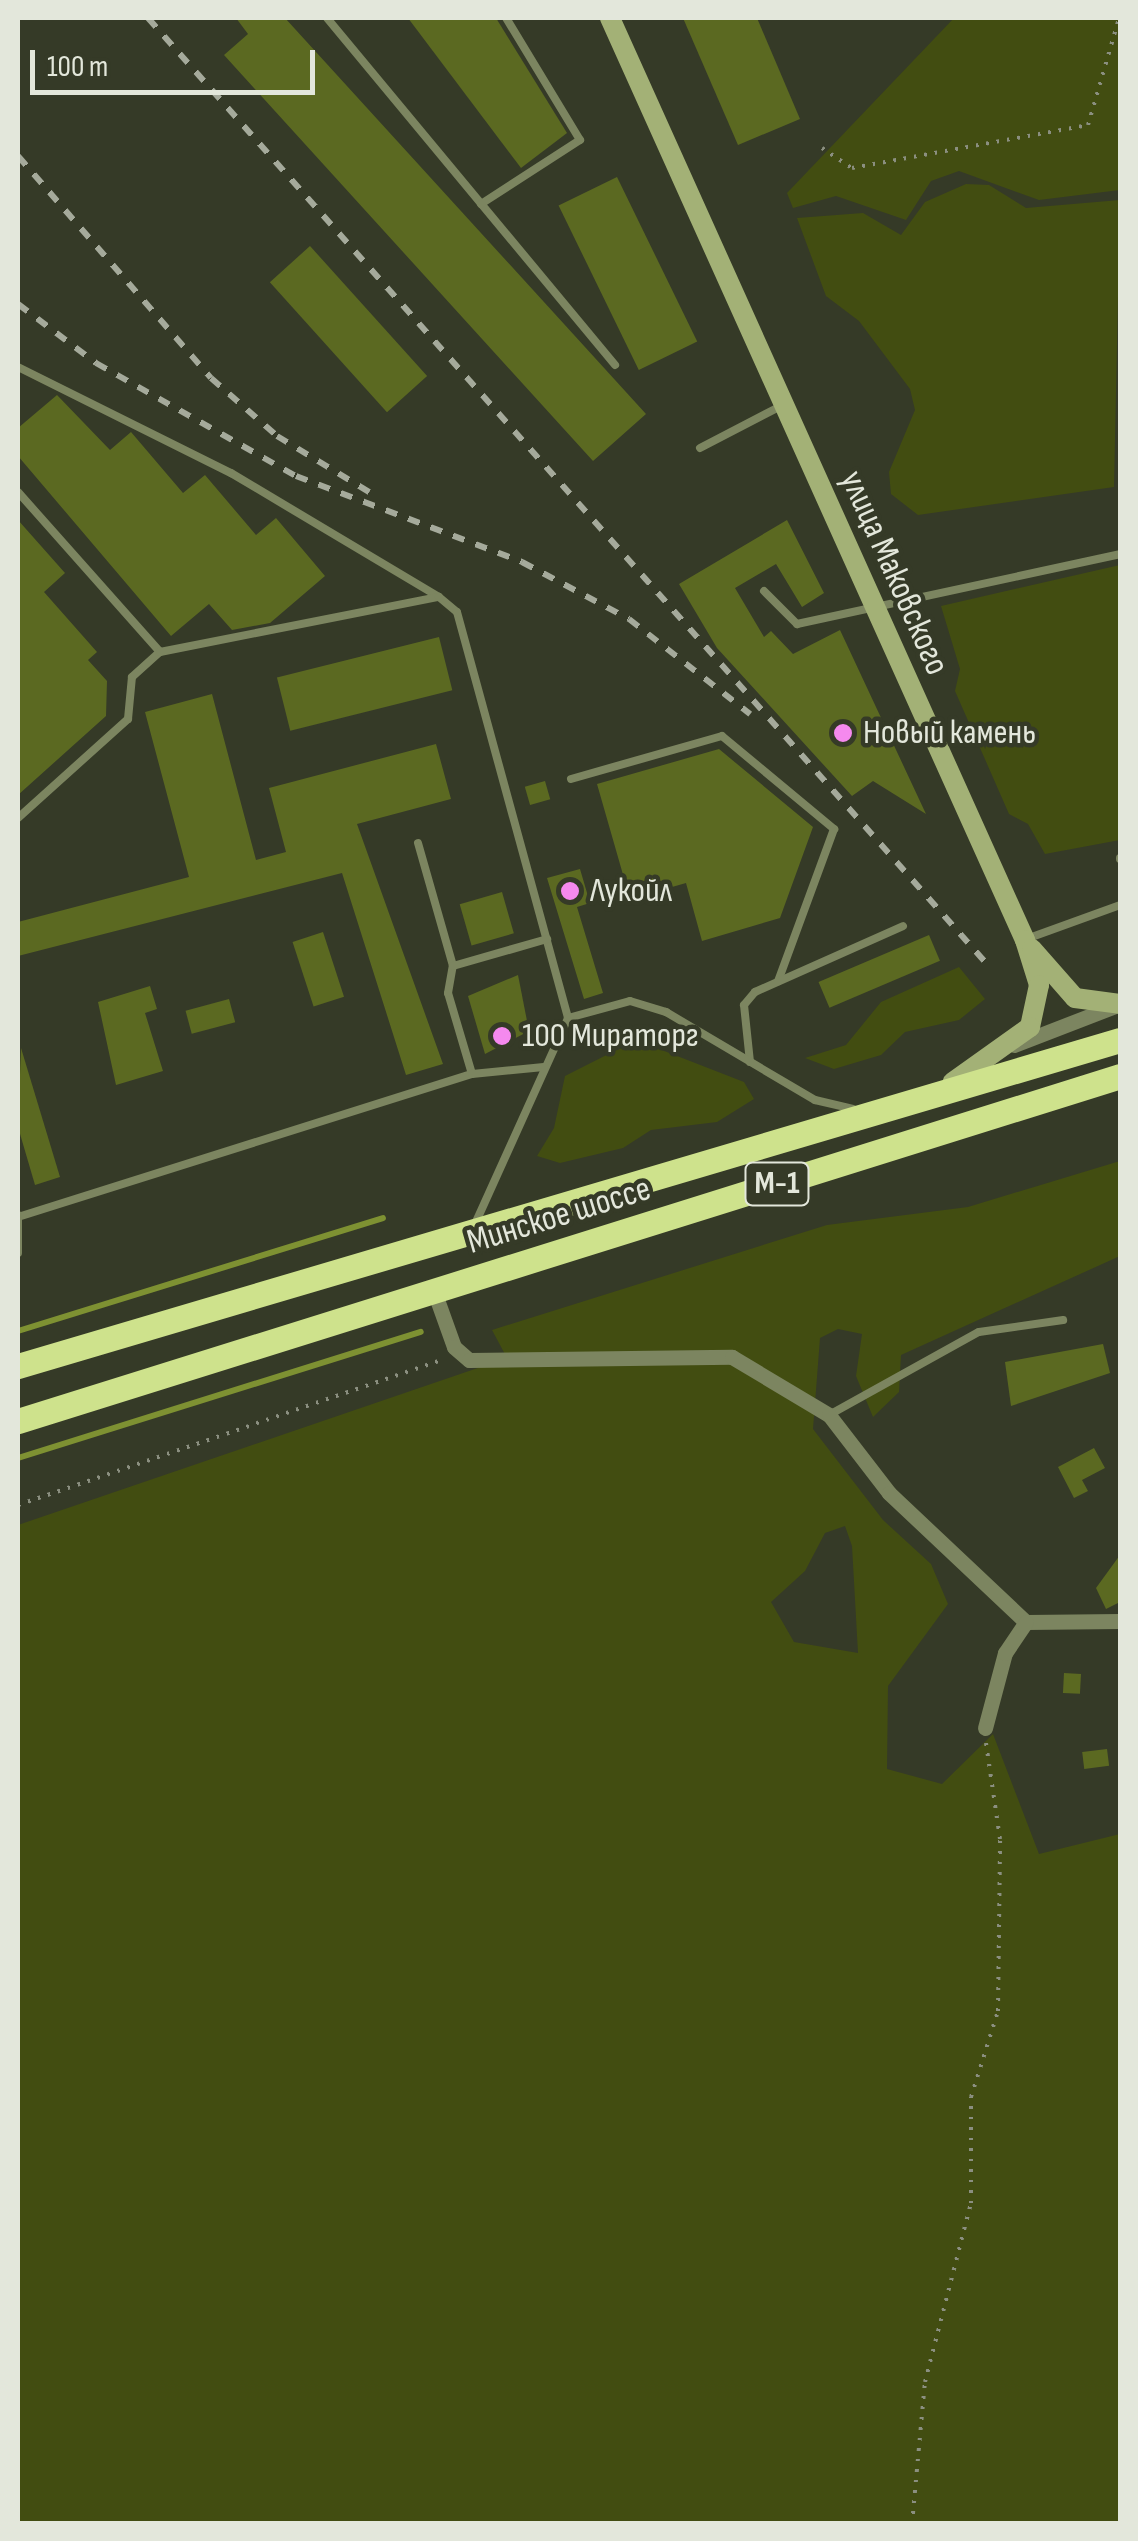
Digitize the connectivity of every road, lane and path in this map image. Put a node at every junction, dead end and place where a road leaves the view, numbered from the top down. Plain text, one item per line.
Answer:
1 (327, 18) edge
2 (506, 18) edge
3 (610, 18) edge
4 (1120, 18) edge
5 (822, 148) dead end
6 (482, 204) junction
7 (615, 365) dead end
8 (18, 367) edge
9 (783, 405) junction
10 (700, 448) dead end
11 (18, 492) edge
12 (1120, 554) edge
13 (764, 592) dead end
14 (439, 597) junction
15 (872, 606) junction
16 (160, 652) junction
17 (571, 779) dead end
18 (18, 818) edge
19 (418, 843) dead end
20 (1120, 904) edge
21 (904, 926) dead end
22 (547, 939) junction
23 (1025, 940) junction
24 (453, 966) junction
25 (778, 982) junction
26 (1120, 1004) edge
27 (568, 1018) junction
28 (1120, 1040) edge
29 (1014, 1045) junction
30 (750, 1062) junction
31 (544, 1066) junction
32 (472, 1074) junction
33 (1120, 1078) edge
34 (907, 1107) junction
35 (18, 1216) edge
36 (462, 1241) junction
37 (18, 1253) edge
38 (434, 1291) junction
39 (1062, 1320) dead end
40 (461, 1353) junction
41 (18, 1366) edge
42 (829, 1414) junction
43 (18, 1420) edge
44 (18, 1504) edge
45 (1120, 1621) edge
46 (1026, 1622) junction
47 (985, 1728) joint
48 (912, 2524) edge

1 - 6 lane
2 - 6 lane
3 - 9 main road, улица Маковского
4 - 5 path
6 - 7 lane
8 - 14 lane
9 - 10 lane
9 - 15 main road, улица Маковского
11 - 16 lane
12 - 15 lane
13 - 15 lane
14 - 16 lane
14 - 22 lane
15 - 23 main road, улица Маковского
16 - 18 lane
17 - 25 lane
19 - 24 lane
20 - 23 lane
21 - 25 lane
22 - 24 lane
22 - 27 lane
23 - 26 main road
23 - 29 main road, улица Маковского
24 - 32 lane
25 - 30 lane
26 - 29 street
27 - 30 lane
27 - 31 lane
28 - 34 highway, Минское шоссе / М-1
29 - 34 main road
30 - 34 lane
31 - 32 lane
31 - 36 lane
32 - 35 lane
33 - 38 highway, Минское шоссе / М-1
34 - 36 highway, Минское шоссе / М-1
35 - 37 lane
36 - 41 highway, Минское шоссе / М-1
38 - 40 street
38 - 43 highway, Минское шоссе / М-1
39 - 42 lane
40 - 42 street
40 - 44 path
42 - 46 street
45 - 46 street
46 - 47 street
47 - 48 path

